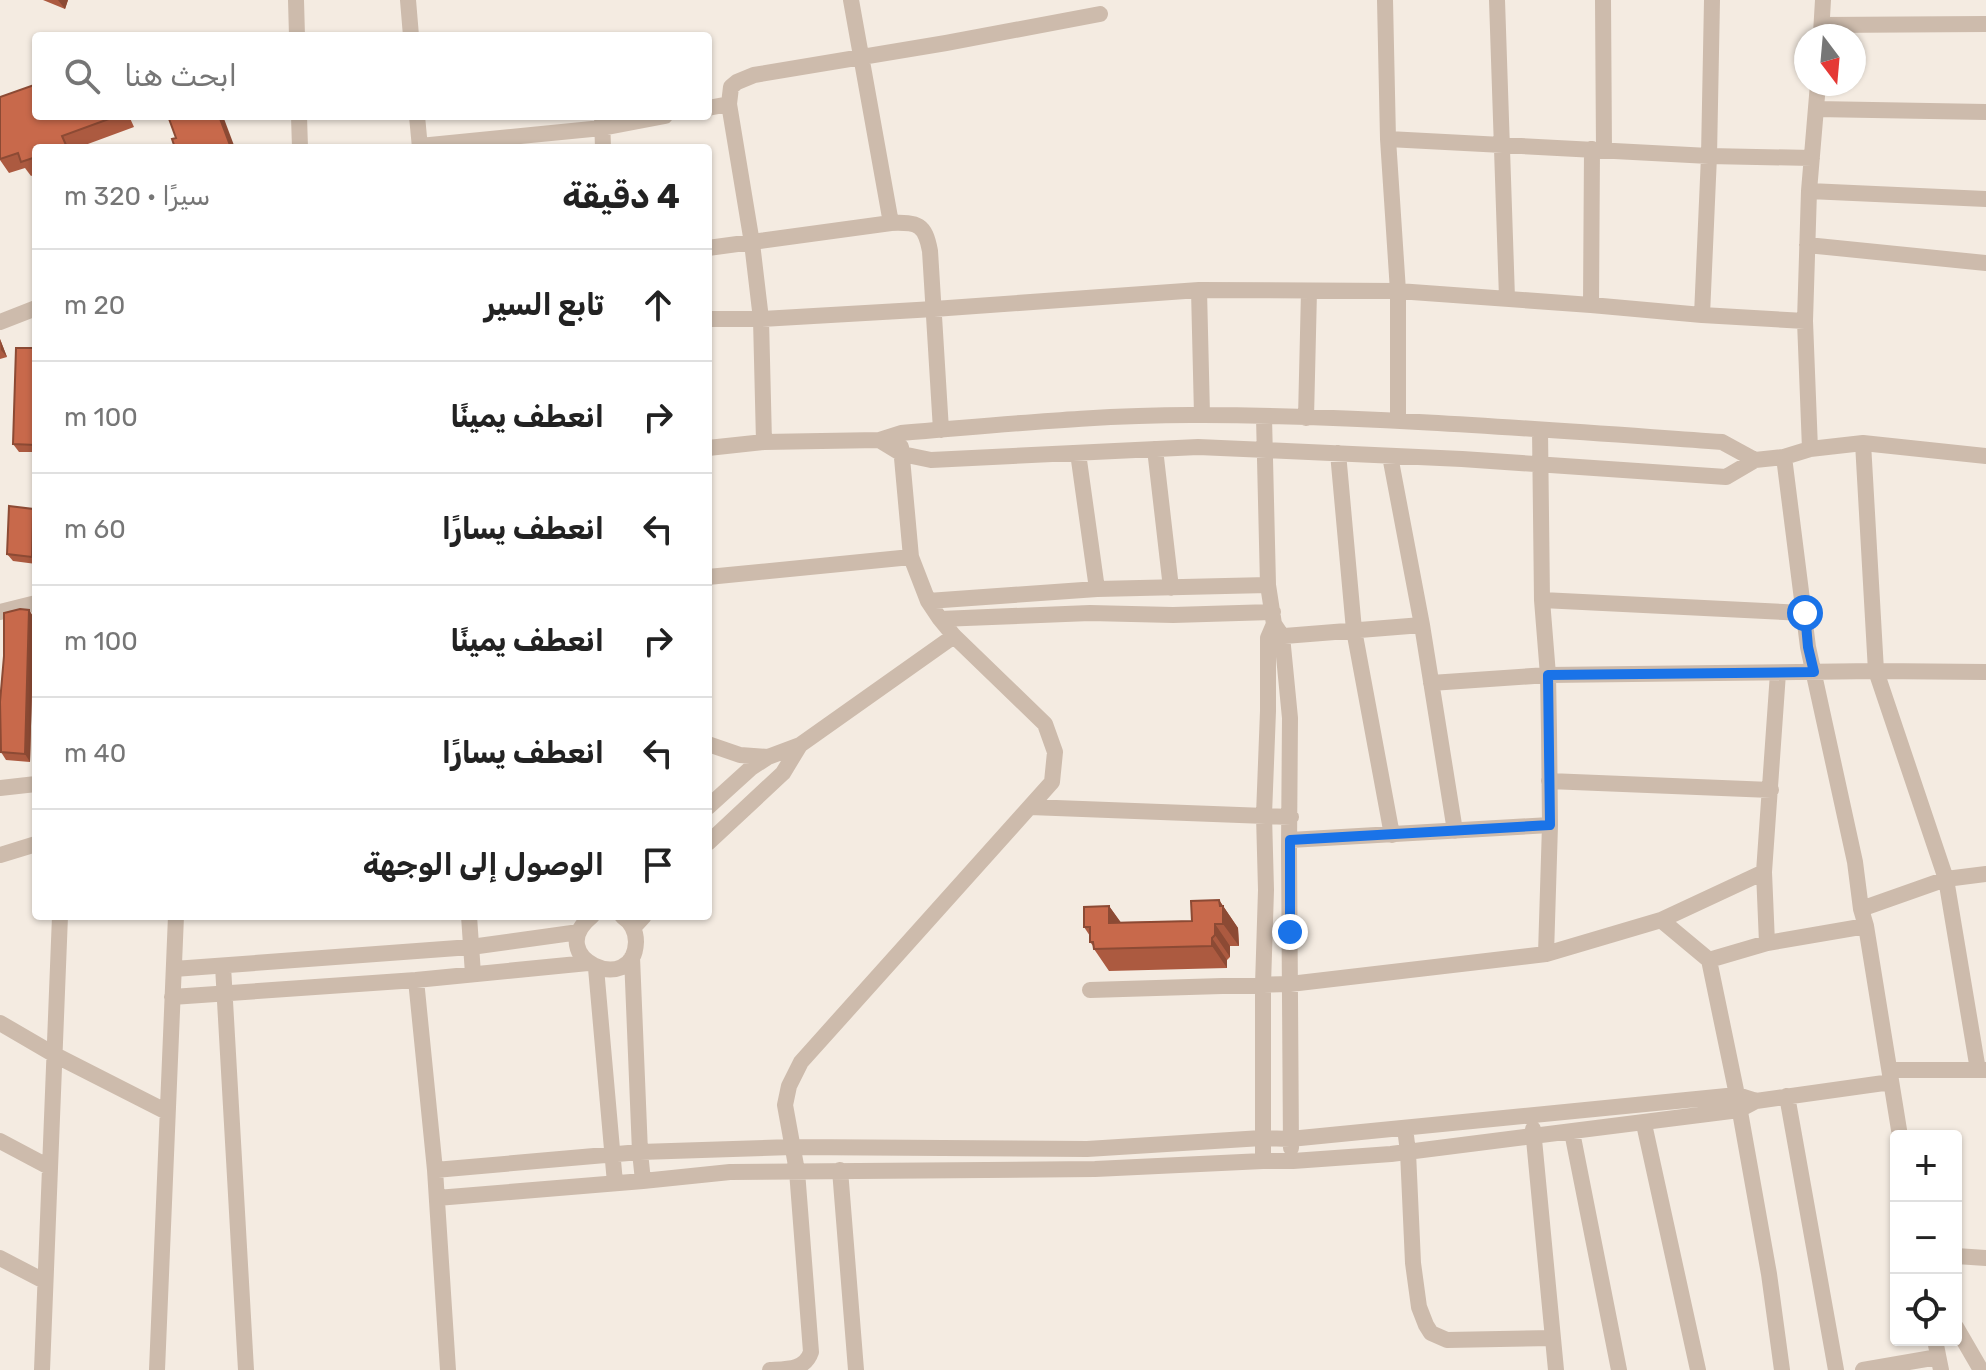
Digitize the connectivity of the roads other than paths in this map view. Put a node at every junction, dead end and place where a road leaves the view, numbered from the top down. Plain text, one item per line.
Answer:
1 (296, 0) edge
2 (408, 0) edge
3 (851, 0) edge
4 (1385, 0) edge
5 (1497, 0) edge
6 (1603, 0) edge
7 (1712, 0) edge
8 (1823, 0) edge
9 (1100, 14) dead end
10 (1822, 24) edge
11 (1986, 24) edge
12 (1866, 29) edge
13 (297, 32) edge
14 (411, 32) edge
15 (860, 57) junction
16 (1817, 96) edge
17 (729, 104) junction
18 (712, 107) edge
19 (1816, 109) junction
20 (1986, 112) edge
21 (299, 120) edge
22 (417, 120) edge
23 (623, 120) edge
24 (602, 122) edge
25 (1388, 139) junction
26 (300, 144) edge
27 (420, 144) edge
28 (442, 144) edge
29 (603, 144) edge
30 (1502, 145) junction
31 (1598, 149) junction
32 (1709, 156) junction
33 (1812, 158) junction
34 (1809, 191) junction
35 (1986, 199) edge
36 (891, 223) junction
37 (752, 243) junction
38 (1807, 245) junction
39 (712, 248) edge
40 (1986, 263) edge
41 (1199, 290) junction
42 (1309, 291) junction
43 (1398, 291) junction
44 (1507, 298) junction
45 (1591, 305) junction
46 (934, 309) junction
47 (32, 310) edge
48 (1702, 315) junction
49 (712, 319) edge
50 (761, 319) junction
51 (1805, 321) junction
52 (0, 322) edge
53 (1202, 415) junction
54 (1264, 417) junction
55 (1306, 418) junction
56 (1398, 420) junction
57 (941, 430) junction
58 (1540, 430) junction
59 (901, 433) junction
60 (879, 440) junction
61 (764, 442) junction
62 (1863, 443) junction
63 (712, 448) edge
64 (1155, 449) junction
65 (1265, 449) junction
66 (1810, 449) junction
67 (1078, 453) junction
68 (1338, 453) junction
69 (902, 454) junction
70 (1390, 456) junction
71 (1986, 456) edge
72 (1784, 457) junction
73 (1755, 460) junction
74 (1540, 465) junction
75 (911, 557) junction
76 (712, 577) edge
77 (1268, 585) junction
78 (1171, 588) junction
79 (1097, 589) junction
80 (1542, 600) junction
81 (928, 601) junction
82 (32, 604) edge
83 (0, 612) edge
84 (1805, 613) junction
85 (940, 619) junction
86 (1422, 625) junction
87 (1274, 628) junction
88 (1354, 630) junction
89 (954, 636) junction
90 (1876, 671) junction
91 (1814, 672) junction
92 (1986, 672) edge
93 (1778, 673) junction
94 (1548, 675) junction
95 (1431, 683) junction
96 (712, 745) edge
97 (800, 745) junction
98 (768, 757) junction
99 (783, 773) junction
100 (1549, 781) junction
101 (32, 784) edge
102 (0, 788) edge
103 (1771, 790) junction
104 (712, 803) edge
105 (1030, 807) junction
106 (1264, 815) junction
107 (1291, 817) junction
108 (1550, 825) junction
109 (1455, 831) junction
110 (1392, 835) junction
111 (712, 839) edge
112 (1290, 840) junction
113 (32, 845) edge
114 (0, 855) edge
115 (1764, 872) junction
116 (1986, 874) edge
117 (1946, 879) junction
118 (1861, 909) junction
119 (60, 920) edge
120 (176, 920) edge
121 (469, 920) edge
122 (588, 920) edge
123 (633, 920) edge
124 (1661, 920) junction
125 (1866, 926) junction
126 (579, 932) junction
127 (1767, 943) junction
128 (471, 947) junction
129 (1546, 954) junction
130 (632, 957) junction
131 (1709, 960) junction
132 (592, 965) junction
133 (223, 966) junction
134 (174, 969) junction
135 (473, 974) junction
136 (416, 980) junction
137 (1290, 984) junction
138 (1263, 985) junction
139 (1090, 990) dead end
140 (224, 992) junction
141 (172, 997) junction
142 (0, 1023) edge
143 (55, 1055) junction
144 (1982, 1070) edge
145 (1890, 1076) junction
146 (1787, 1096) junction
147 (1738, 1103) junction
148 (167, 1112) junction
149 (1532, 1115) junction
150 (1644, 1124) junction
151 (1405, 1128) junction
152 (1899, 1130) edge
153 (1572, 1132) junction
154 (1533, 1136) junction
155 (1262, 1138) junction
156 (1290, 1139) junction
157 (0, 1141) edge
158 (792, 1147) junction
159 (640, 1152) junction
160 (1408, 1152) junction
161 (612, 1155) junction
162 (1263, 1161) junction
163 (1293, 1161) junction
164 (49, 1167) junction
165 (435, 1170) junction
166 (840, 1170) junction
167 (797, 1171) junction
168 (643, 1181) junction
169 (615, 1183) junction
170 (437, 1198) junction
171 (1962, 1256) edge
172 (0, 1258) edge
173 (1986, 1258) edge
174 (44, 1281) junction
175 (1962, 1337) edge
176 (1553, 1338) junction
177 (1940, 1364) edge
178 (42, 1370) edge
179 (157, 1370) edge
180 (246, 1370) edge
181 (448, 1370) edge
182 (770, 1370) edge
183 (856, 1370) edge
184 (1556, 1370) edge
185 (1619, 1370) edge
186 (1698, 1370) edge
187 (1782, 1370) edge
188 (1836, 1370) edge
189 (1863, 1370) edge
190 (1981, 1370) edge

1 - 13 street
2 - 14 street
3 - 15 street
4 - 25 street
5 - 30 street
6 - 31 street
7 - 32 street
8 - 10 street
9 - 15 street
11 - 12 street
15 - 17 street
15 - 36 street
16 - 19 street
17 - 18 street
17 - 37 street
19 - 20 street
19 - 33 street
21 - 26 street
22 - 27 street
23 - 24 street
24 - 28 street
24 - 29 street
25 - 30 street
25 - 43 street
30 - 31 street
30 - 44 street
31 - 32 street
31 - 45 street
32 - 33 street
32 - 48 street
33 - 34 street
34 - 35 street
34 - 38 street
36 - 37 street
36 - 46 street
37 - 39 street
37 - 50 street
38 - 40 street
38 - 51 street
41 - 42 street
41 - 46 street
41 - 53 street
42 - 43 street
42 - 55 street
43 - 44 street
43 - 56 street
44 - 45 street
45 - 48 street
46 - 50 street
46 - 57 street
47 - 52 street
48 - 51 street
49 - 50 street
50 - 61 street
51 - 66 street
53 - 54 street
53 - 57 street
54 - 55 street
54 - 65 street
55 - 56 street
56 - 58 street
57 - 59 street
58 - 73 street
58 - 74 street
59 - 60 street
59 - 69 street
60 - 61 street
60 - 69 street
61 - 63 street
62 - 66 street
62 - 71 street
62 - 90 street
64 - 65 street
64 - 67 street
64 - 78 street
65 - 68 street
65 - 77 street
66 - 72 street
67 - 69 street
67 - 79 street
68 - 70 street
68 - 88 street
69 - 75 street
70 - 74 street
70 - 86 street
72 - 73 street
72 - 84 street
73 - 74 street
74 - 80 street
75 - 76 street
75 - 81 street
77 - 78 street
77 - 87 street
78 - 79 street
79 - 81 street
80 - 84 street
80 - 94 street
81 - 85 street
82 - 83 street
84 - 91 street
85 - 87 street
85 - 89 street
86 - 88 street
86 - 95 street
87 - 88 street
87 - 106 street
87 - 107 street
88 - 110 street
89 - 97 street
89 - 105 street
90 - 91 street
90 - 92 street
90 - 117 street
91 - 93 street
91 - 118 street
93 - 94 street
93 - 103 street
94 - 95 street
94 - 100 street
95 - 109 street
96 - 98 street
97 - 98 street
97 - 99 street
98 - 99 street
98 - 104 street
99 - 111 street
100 - 103 street
100 - 108 street
101 - 102 street
103 - 115 street
105 - 106 street
105 - 158 street
106 - 107 street
106 - 138 street
107 - 112 street
108 - 109 street
108 - 129 street
109 - 110 street
110 - 112 street
112 - 137 street
113 - 114 street
115 - 124 street
115 - 127 street
116 - 117 street
117 - 118 street
117 - 144 street
118 - 125 street
119 - 143 street
120 - 134 street
121 - 128 street
122 - 126 street
123 - 130 street
124 - 129 street
124 - 131 street
125 - 127 street
125 - 145 street
126 - 128 street
126 - 132 street
127 - 131 street
128 - 133 street
128 - 135 street
129 - 137 street
130 - 132 street
130 - 159 street
131 - 147 street
132 - 135 street
132 - 161 street
133 - 134 street
133 - 140 street
134 - 141 street
135 - 136 street
136 - 140 street
136 - 165 street
137 - 138 street
137 - 156 street
138 - 139 street
138 - 155 street
140 - 141 street
140 - 180 street
141 - 148 street
142 - 143 street
143 - 148 street
143 - 164 street
144 - 145 street
145 - 146 street
145 - 152 street
146 - 147 street
146 - 188 street
147 - 149 street
147 - 150 street
147 - 187 street
148 - 179 street
149 - 151 street
149 - 154 street
150 - 153 street
150 - 186 street
151 - 156 street
151 - 160 street
153 - 154 street
153 - 185 street
154 - 160 street
154 - 176 street
155 - 156 street
155 - 158 street
155 - 162 street
156 - 163 street
157 - 164 street
158 - 159 street
158 - 167 street
159 - 161 street
159 - 168 street
160 - 163 street
160 - 176 street
161 - 165 street
161 - 169 street
162 - 163 street
162 - 166 street
164 - 174 street
165 - 170 street
166 - 167 street
166 - 183 street
167 - 168 street
167 - 182 street
168 - 169 street
169 - 170 street
170 - 181 street
171 - 173 street
172 - 174 street
174 - 178 street
175 - 190 street
176 - 184 street
177 - 189 street

